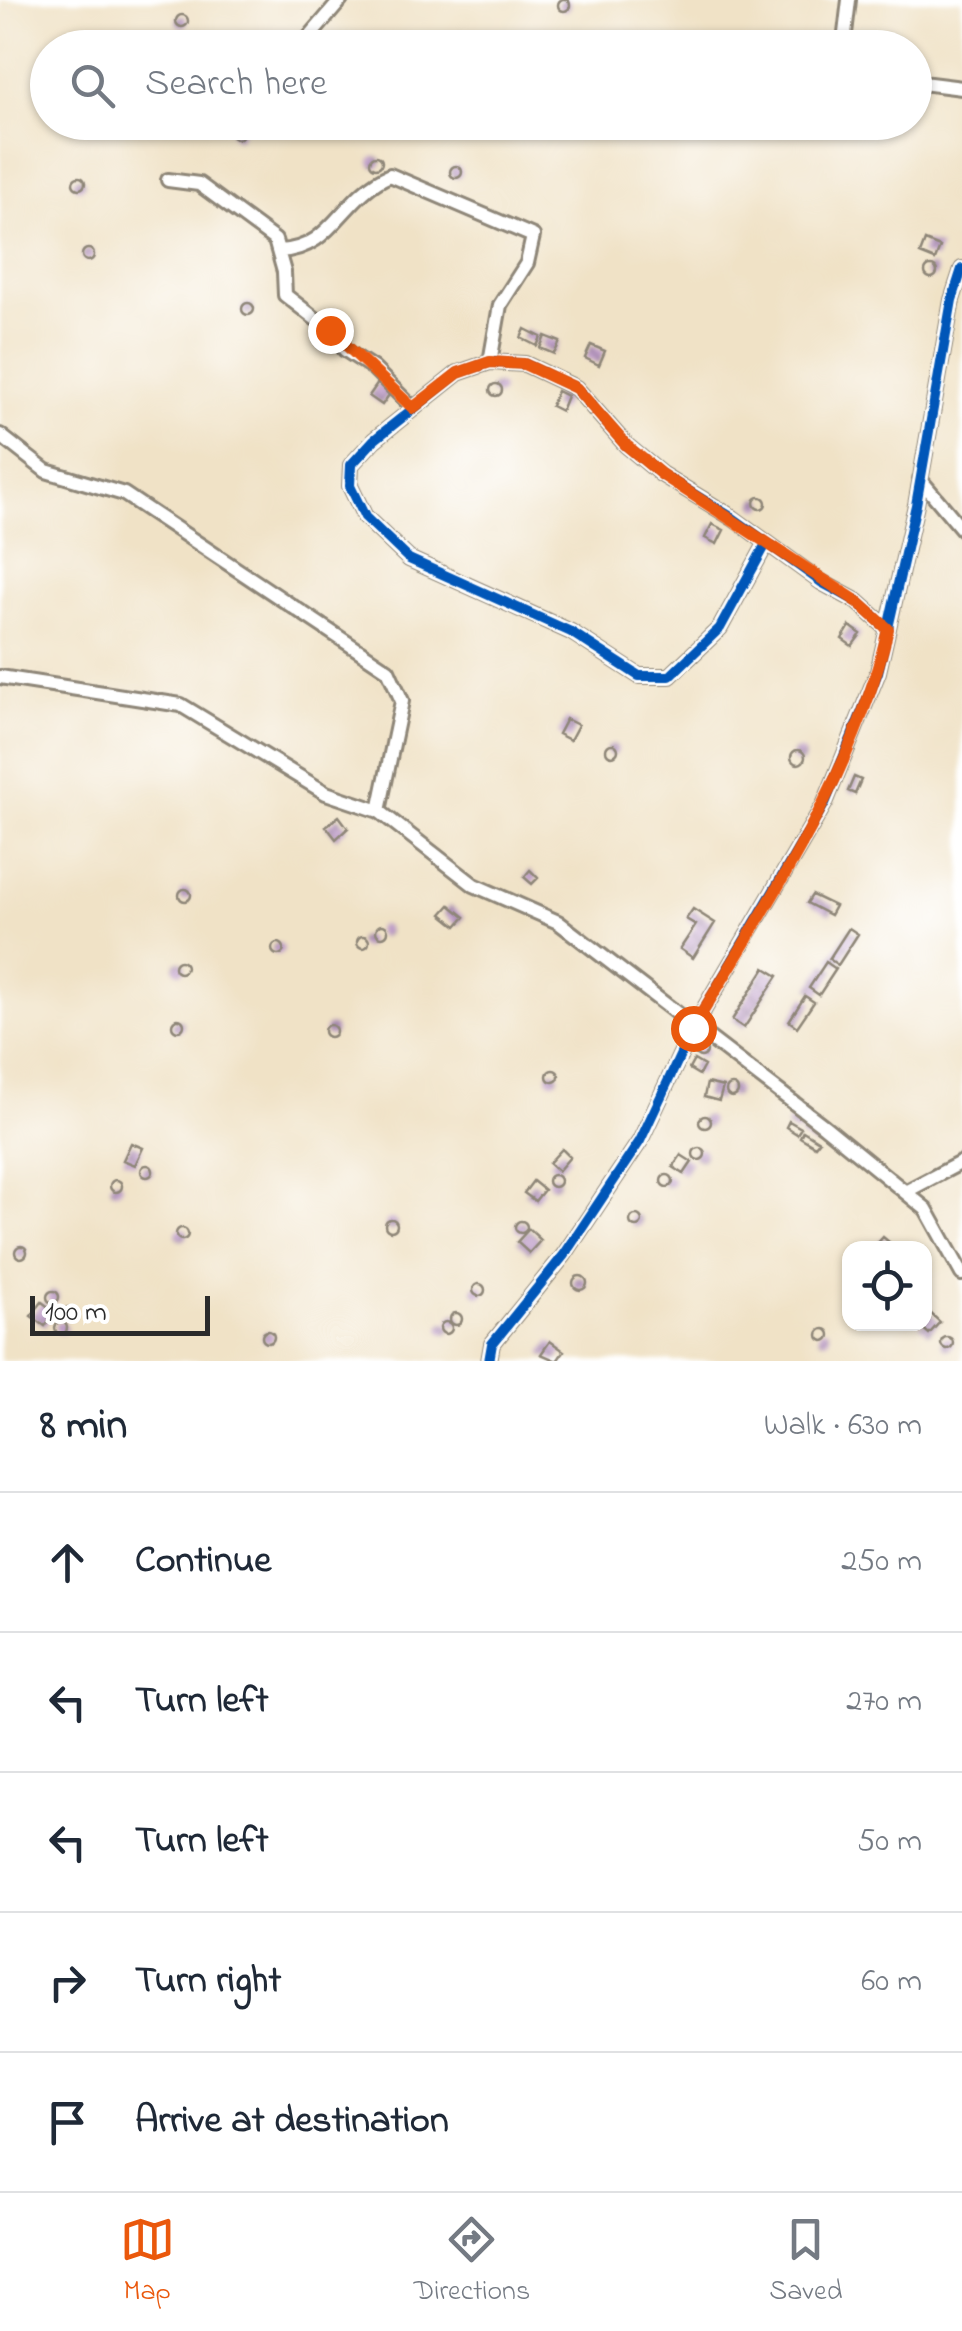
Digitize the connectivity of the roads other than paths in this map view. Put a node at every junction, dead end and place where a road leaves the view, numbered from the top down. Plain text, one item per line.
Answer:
1 (341, 0) edge
2 (849, 0) edge
3 (315, 30) edge
4 (845, 30) edge
5 (932, 84) edge
6 (962, 88) edge
7 (168, 180) dead end
8 (278, 251) junction
9 (962, 270) edge
10 (490, 362) junction
11 (413, 408) junction
12 (0, 436) edge
13 (920, 479) junction
14 (962, 529) edge
15 (766, 544) junction
16 (888, 629) junction
17 (0, 676) edge
18 (379, 810) junction
19 (693, 1028) junction
20 (962, 1162) edge
21 (904, 1192) junction
22 (962, 1274) edge
23 (489, 1361) edge

1 - 3 street
2 - 4 street
5 - 6 street
7 - 8 street
8 - 10 street
8 - 11 street
9 - 13 street
10 - 11 street
10 - 15 street
11 - 15 street
12 - 18 street
13 - 14 street
13 - 16 street
15 - 16 street
16 - 19 street
17 - 18 street
18 - 19 street
19 - 21 street
19 - 23 street
20 - 21 street
21 - 22 street

